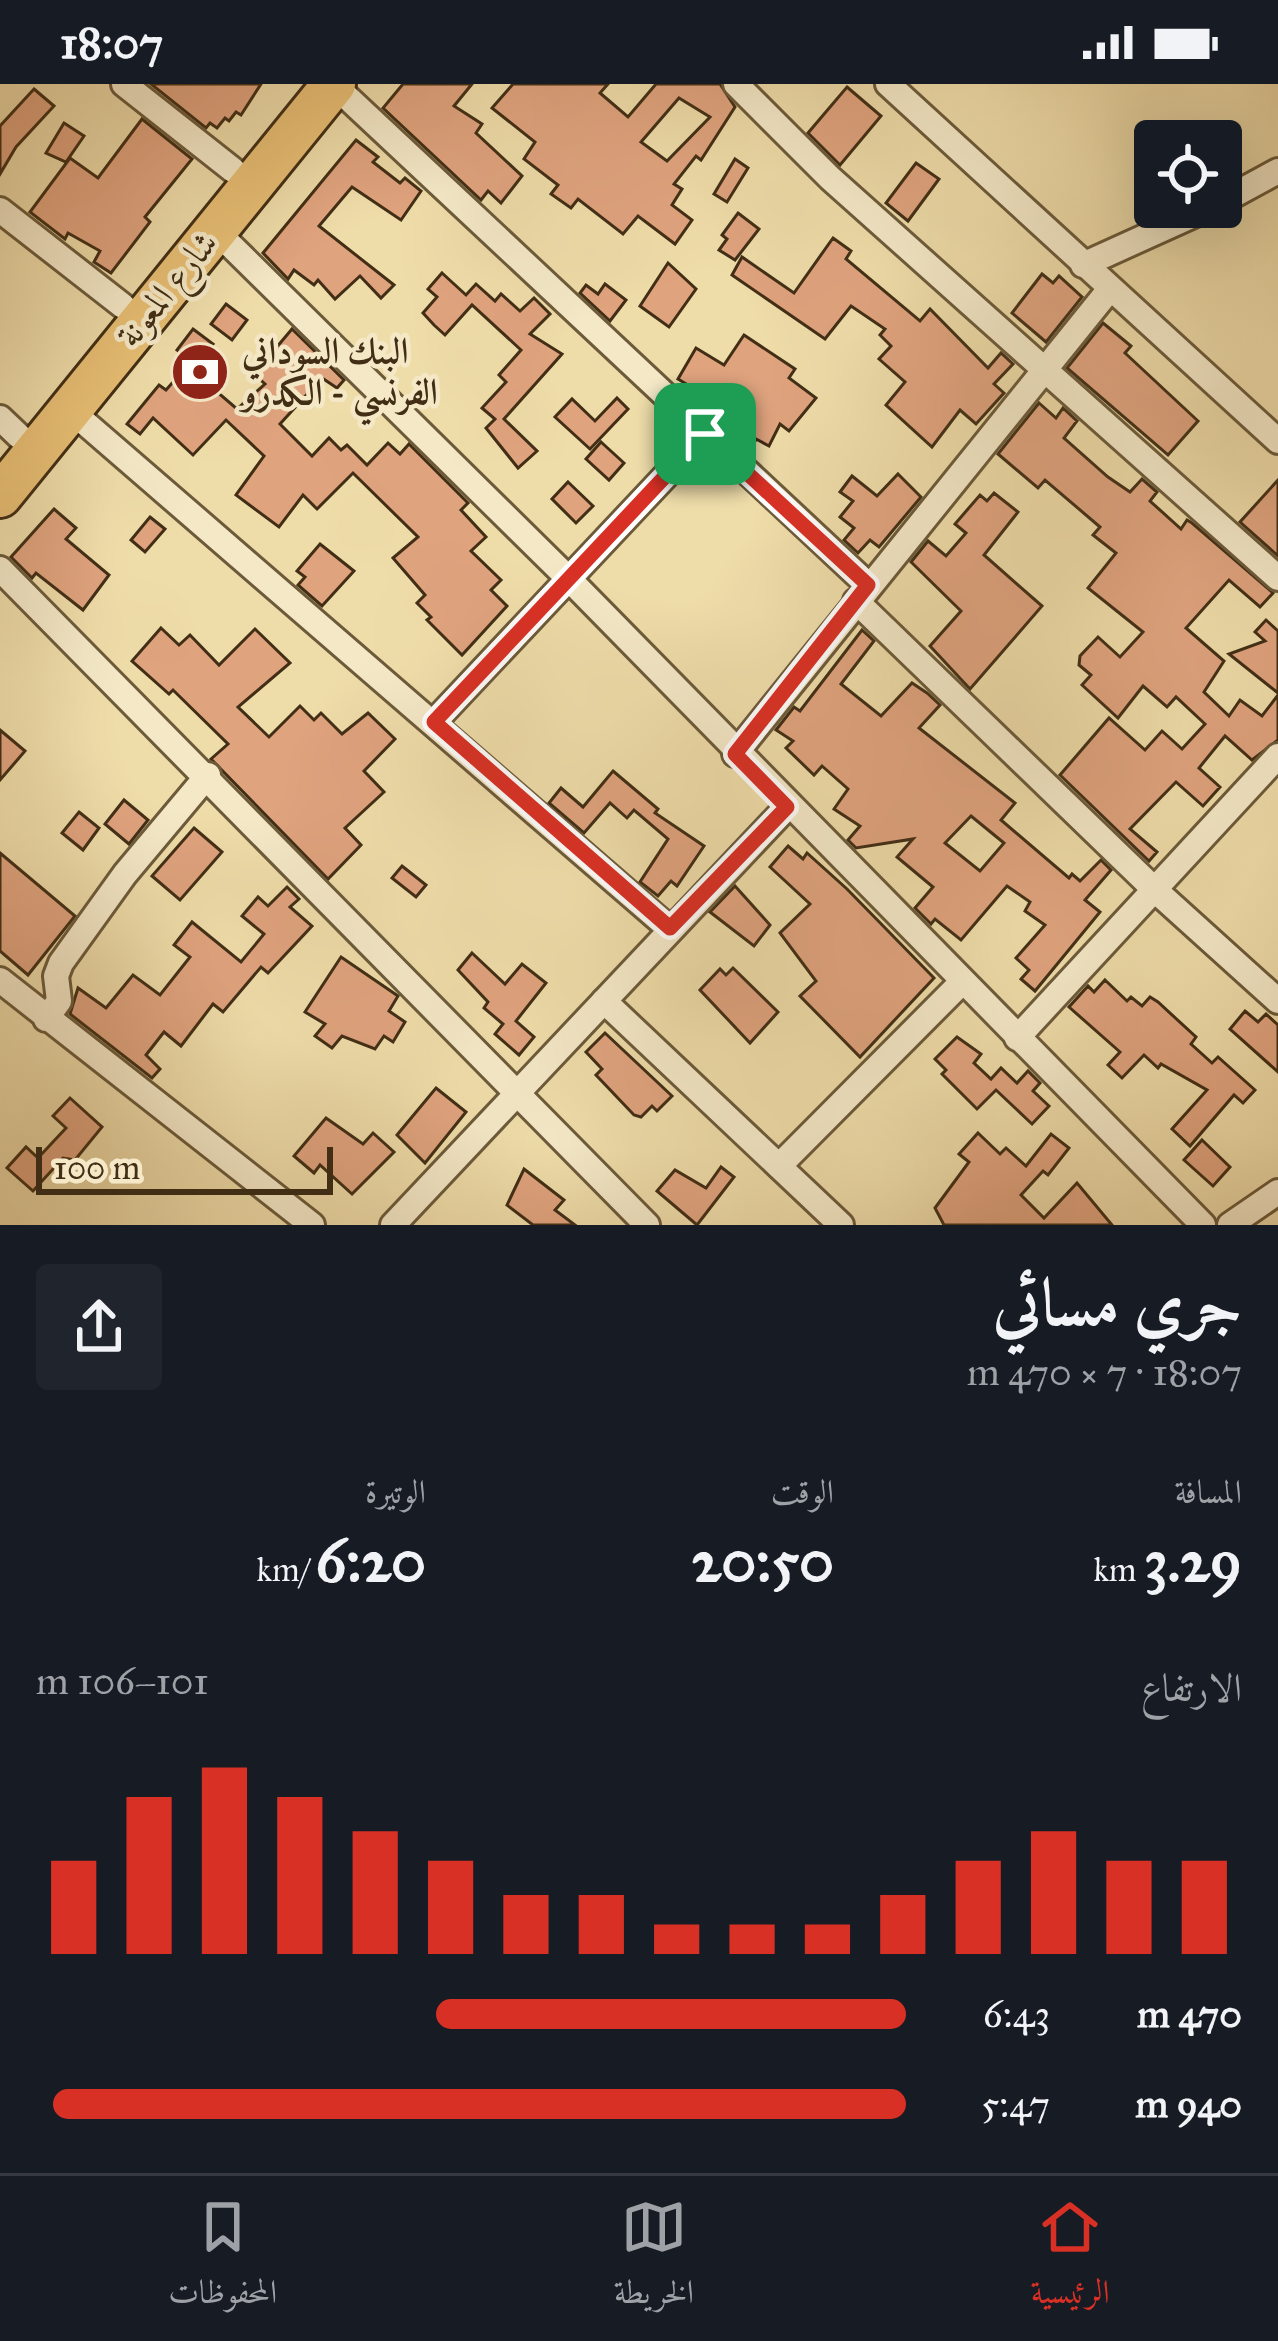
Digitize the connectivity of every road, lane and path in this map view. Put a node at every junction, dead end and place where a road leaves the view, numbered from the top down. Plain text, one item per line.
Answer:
1 (124, 84) edge
2 (302, 84) edge
3 (334, 84) edge
4 (736, 84) edge
5 (888, 84) edge
6 (233, 170) junction
7 (1278, 171) edge
8 (1242, 191) edge
9 (0, 210) edge
10 (1165, 228) edge
11 (215, 230) junction
12 (1083, 265) junction
13 (1109, 290) junction
14 (123, 306) junction
15 (1046, 368) junction
16 (69, 410) junction
17 (705, 434) junction
18 (6, 438) edge
19 (1278, 441) edge
20 (0, 496) edge
21 (0, 569) edge
22 (1278, 578) edge
23 (569, 579) junction
24 (862, 593) junction
25 (434, 722) junction
26 (735, 754) junction
27 (1278, 755) edge
28 (208, 775) junction
29 (787, 807) junction
30 (1155, 890) junction
31 (670, 928) junction
32 (0, 980) edge
33 (962, 982) junction
34 (604, 1001) junction
35 (1278, 1001) edge
36 (46, 1019) junction
37 (1017, 1038) junction
38 (520, 1092) junction
39 (779, 1166) junction
40 (1278, 1192) edge
41 (312, 1225) edge
42 (392, 1225) edge
43 (647, 1225) edge
44 (841, 1225) edge
45 (1203, 1225) edge
46 (1230, 1225) edge

1 - 6 street
2 - 6 highway, شارع المعونة
3 - 11 highway, شارع المعونة
3 - 17 street
4 - 15 street
5 - 12 street
6 - 14 highway, شارع المعونة
7 - 8 street
9 - 14 street
10 - 12 street
11 - 16 highway, شارع المعونة
11 - 23 street
12 - 13 street
13 - 15 street
13 - 19 street
14 - 18 highway, شارع المعونة
15 - 22 street
15 - 24 street
16 - 20 highway, شارع المعونة
16 - 25 street
17 - 23 street
17 - 24 street
21 - 28 street
23 - 25 street
23 - 26 street
24 - 26 street
24 - 30 street
25 - 31 street
26 - 29 street
27 - 30 street
28 - 36 street
28 - 38 street
29 - 31 street
29 - 33 street
30 - 35 street
30 - 37 street
31 - 34 street
32 - 36 street
33 - 37 street
33 - 39 street
34 - 38 street
34 - 39 street
36 - 41 street
37 - 45 street
38 - 42 street
38 - 43 street
39 - 44 street
40 - 46 street

